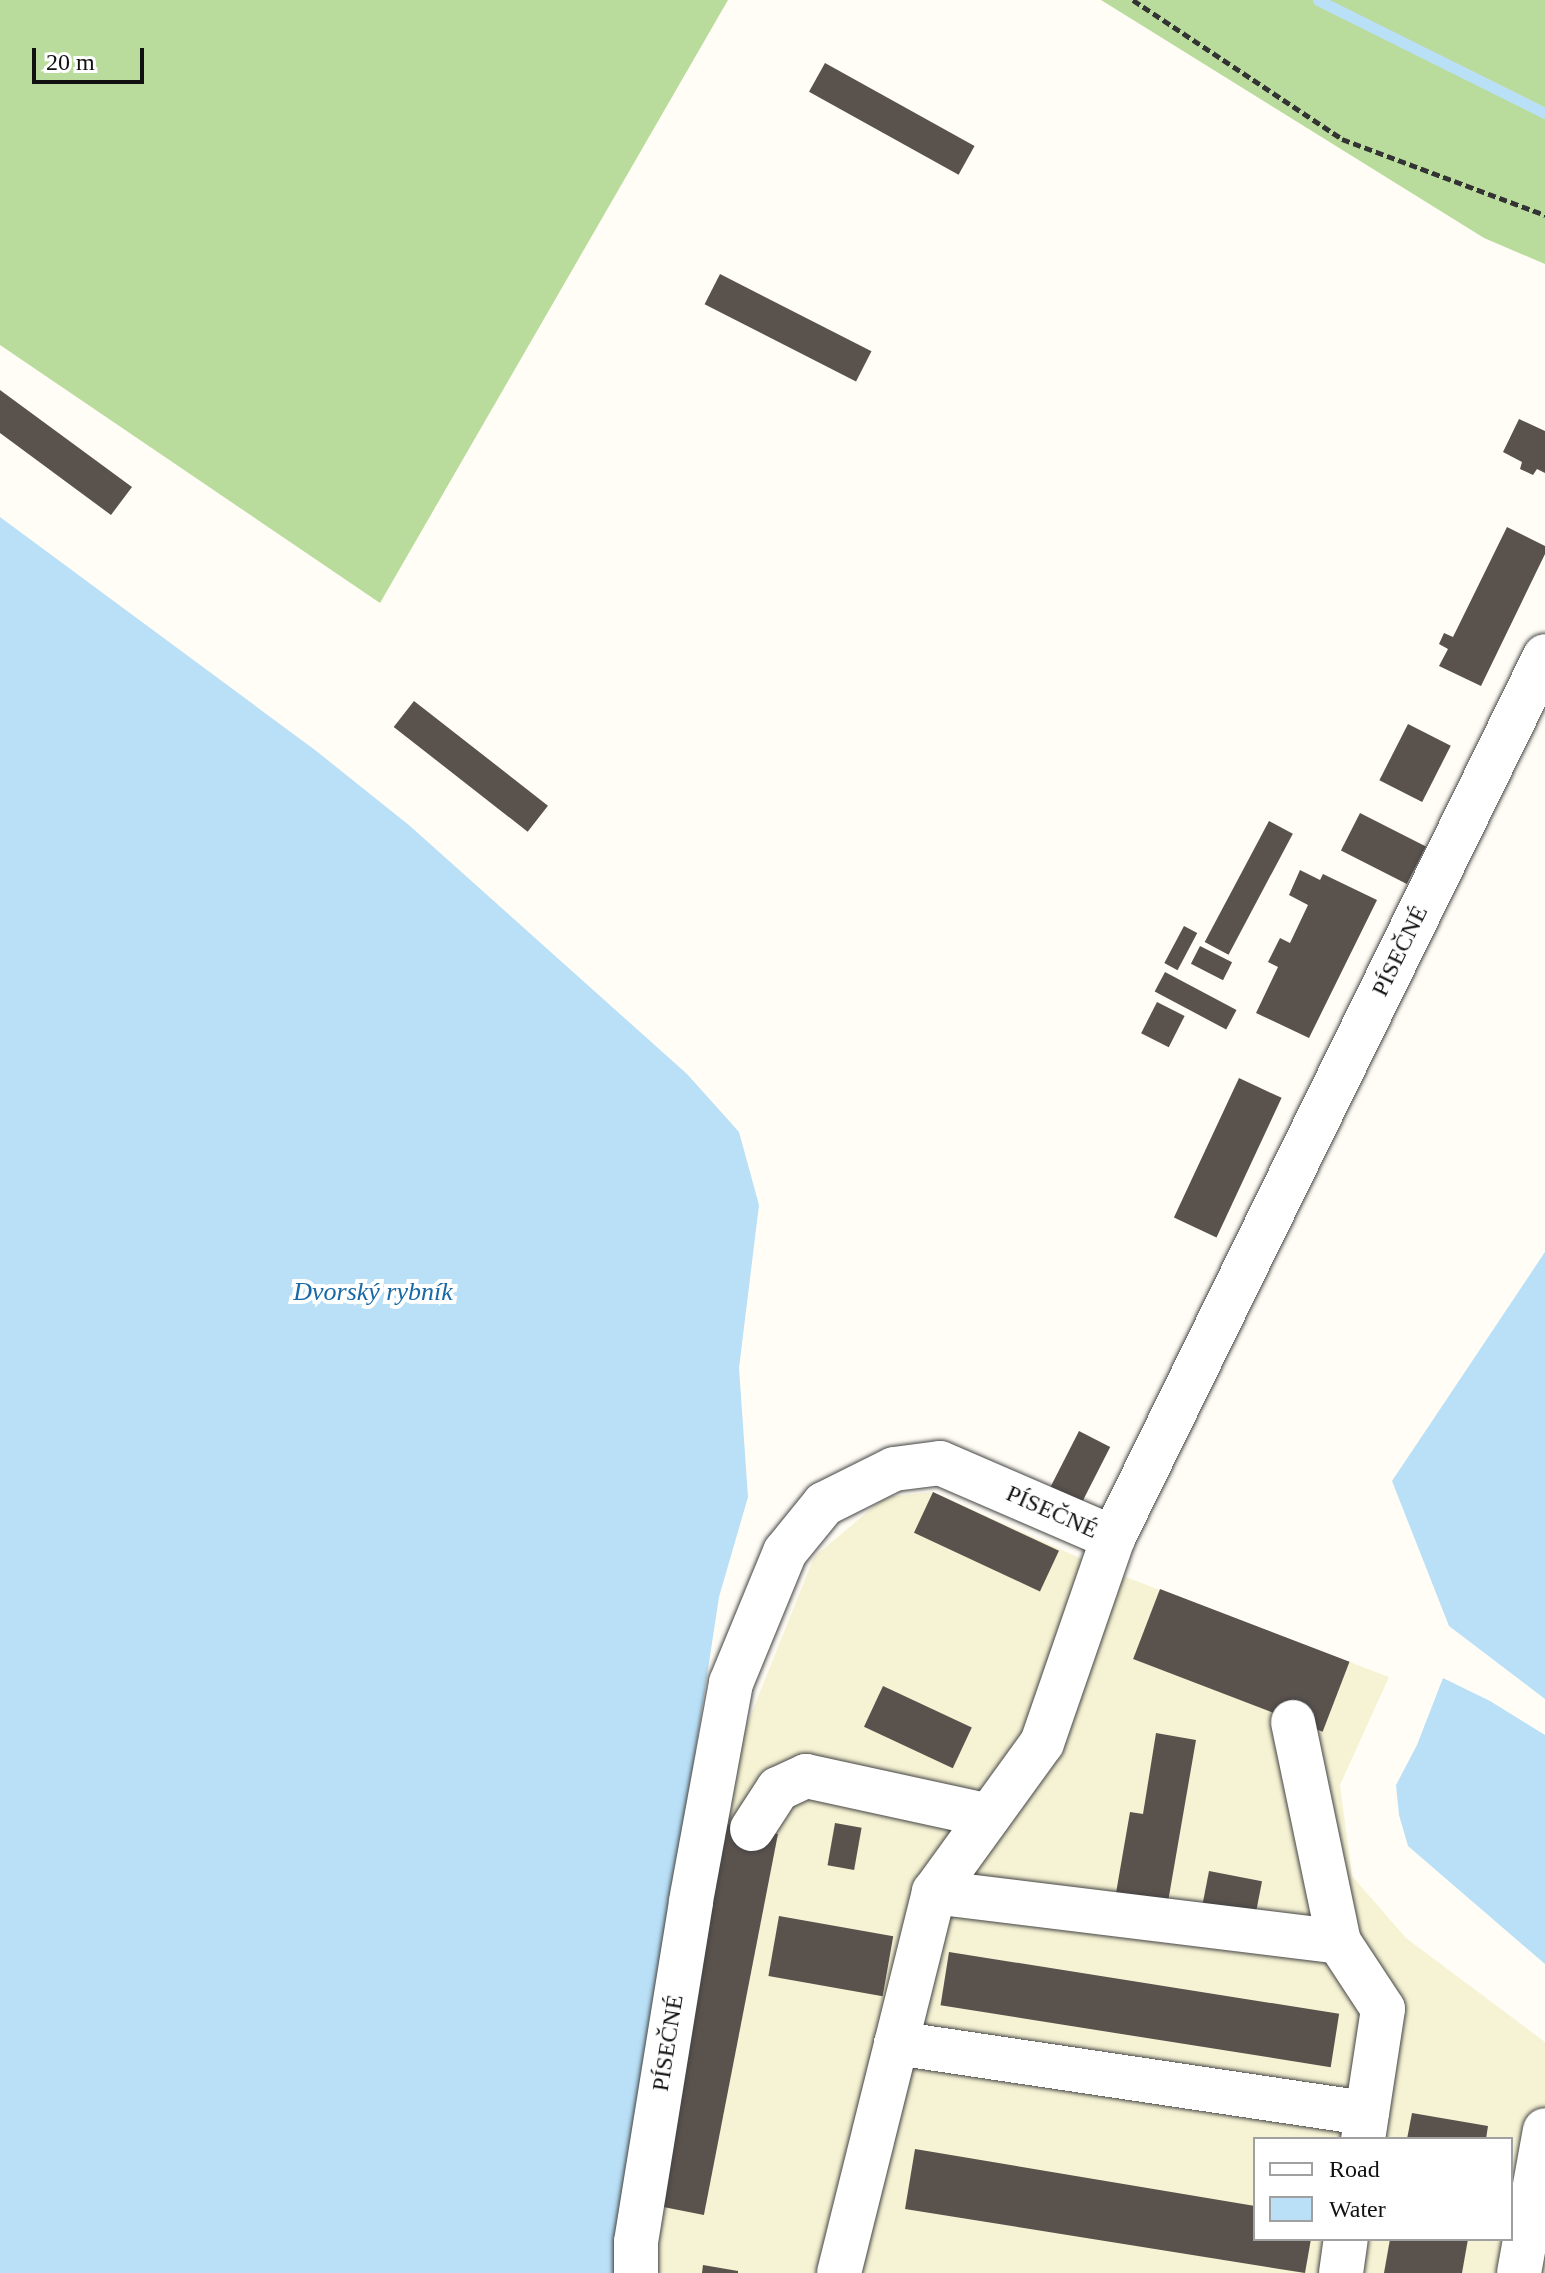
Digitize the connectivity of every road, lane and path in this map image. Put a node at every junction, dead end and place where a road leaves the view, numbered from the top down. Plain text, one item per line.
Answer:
1 (1133, 0) edge
2 (1545, 215) edge
3 (1545, 656) edge
4 (1113, 1538) junction
5 (1293, 1722) dead end
6 (989, 1816) junction
7 (752, 1829) dead end
8 (934, 1892) junction
9 (1339, 1942) junction
10 (896, 2043) junction
11 (1365, 2126) edge
12 (1545, 2130) edge
13 (1346, 2241) edge
14 (636, 2273) edge
15 (839, 2273) edge
16 (1341, 2273) edge
17 (1519, 2273) edge

1 - 2 path
3 - 4 street, PÍSEČNÉ
4 - 6 street
4 - 14 street, PÍSEČNÉ
5 - 9 street
6 - 7 street
6 - 8 street
8 - 9 street
8 - 10 street
9 - 11 street
10 - 11 street
10 - 15 street
12 - 17 street
13 - 16 street

